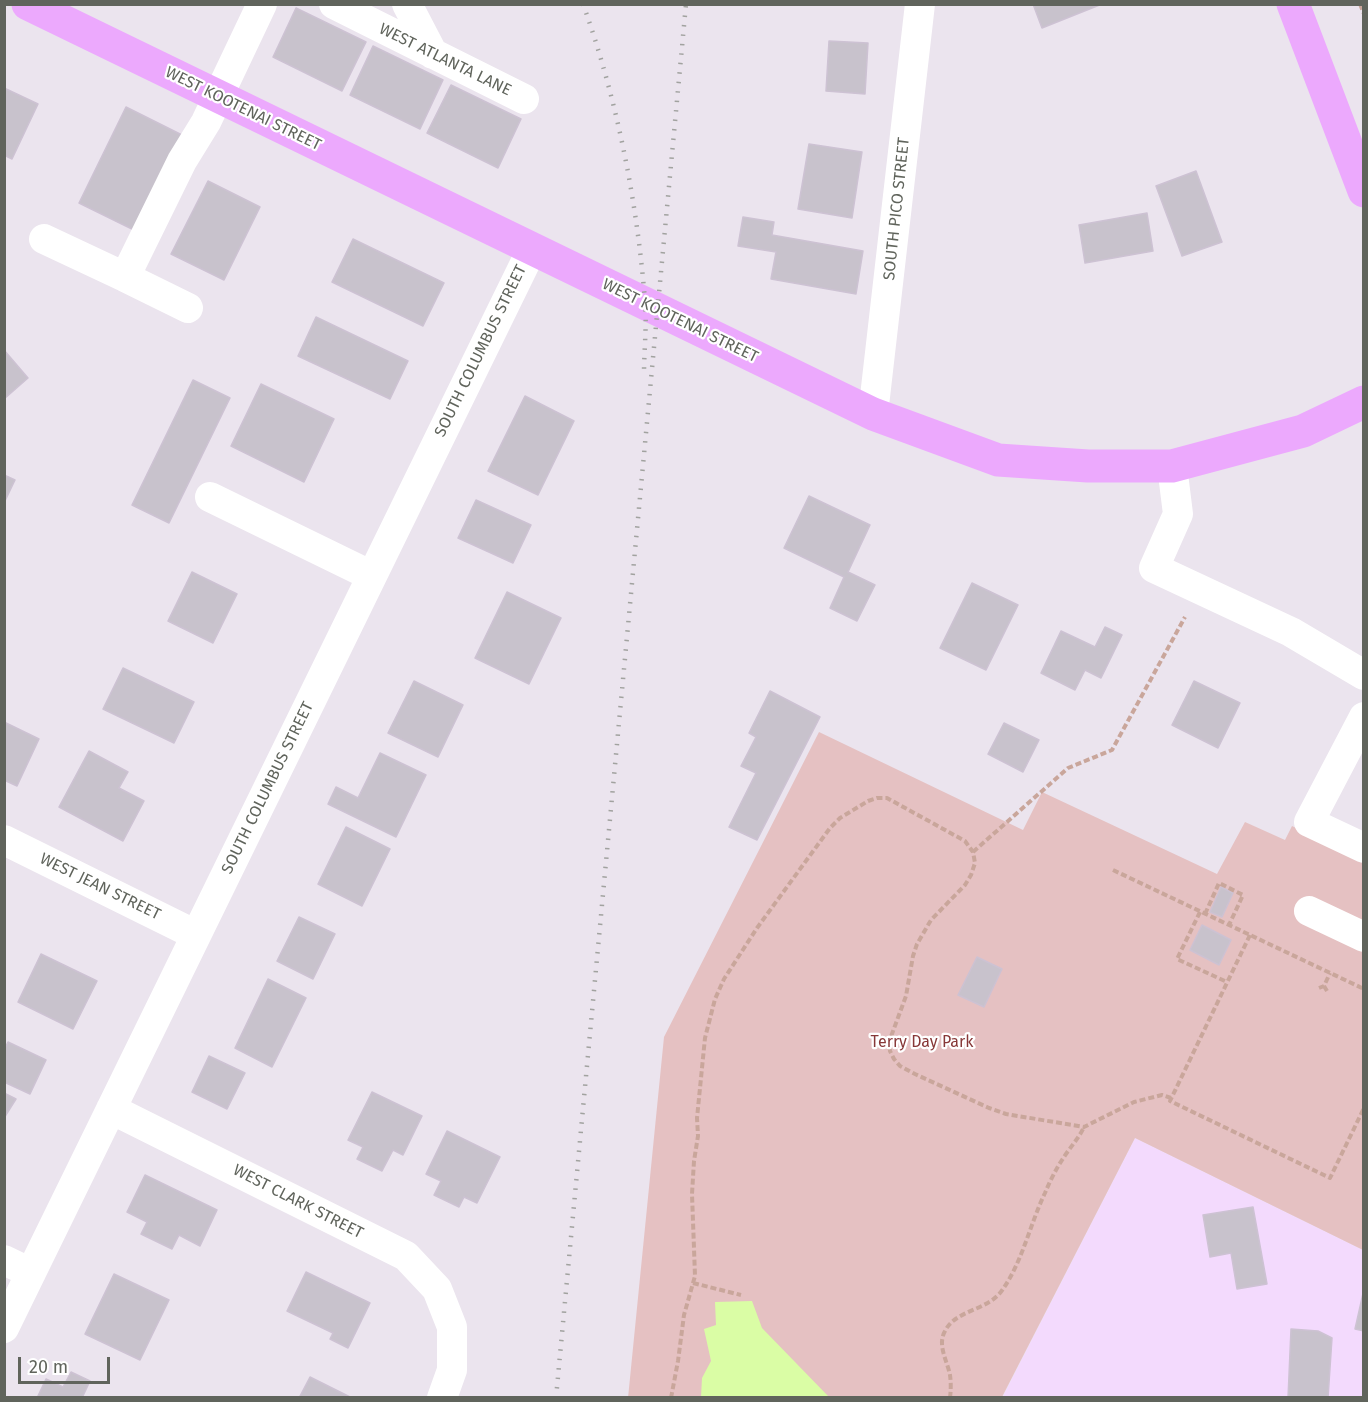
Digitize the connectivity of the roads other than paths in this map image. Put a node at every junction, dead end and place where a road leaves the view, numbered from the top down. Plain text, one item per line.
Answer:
1 (28, 4) edge
2 (262, 4) edge
3 (334, 4) edge
4 (407, 4) edge
5 (920, 4) edge
6 (1293, 4) edge
7 (433, 54) junction
8 (218, 97) junction
9 (524, 99) dead end
10 (1364, 191) edge
11 (44, 239) dead end
12 (532, 249) junction
13 (125, 277) junction
14 (188, 308) dead end
15 (1364, 402) edge
16 (873, 414) junction
17 (1172, 466) junction
18 (210, 497) dead end
19 (372, 576) junction
20 (1364, 675) edge
21 (1364, 717) edge
22 (4, 840) edge
23 (1364, 848) edge
24 (1309, 911) dead end
25 (196, 935) junction
26 (1364, 938) edge
27 (111, 1109) junction
28 (4, 1260) edge
29 (31, 1273) junction
30 (4, 1328) edge
31 (442, 1398) edge

1 - 8 main road, WEST KOOTENAI STREET
2 - 8 street
3 - 7 street, WEST ATLANTA LANE
4 - 7 street
5 - 16 street, SOUTH PICO STREET
6 - 10 main road
7 - 9 street, WEST ATLANTA LANE
8 - 12 main road, WEST KOOTENAI STREET
8 - 13 street
11 - 13 street
12 - 16 main road, WEST KOOTENAI STREET
12 - 19 street, SOUTH COLUMBUS STREET
13 - 14 street
15 - 17 main road, WEST KOOTENAI STREET
16 - 17 main road, WEST KOOTENAI STREET
17 - 20 street
18 - 19 street
19 - 25 street, SOUTH COLUMBUS STREET
21 - 23 street
22 - 25 street, WEST JEAN STREET
24 - 26 street
25 - 27 street, SOUTH COLUMBUS STREET
27 - 29 street, SOUTH COLUMBUS STREET
27 - 31 street, WEST CLARK STREET
28 - 29 street
29 - 30 street, SOUTH COLUMBUS STREET

